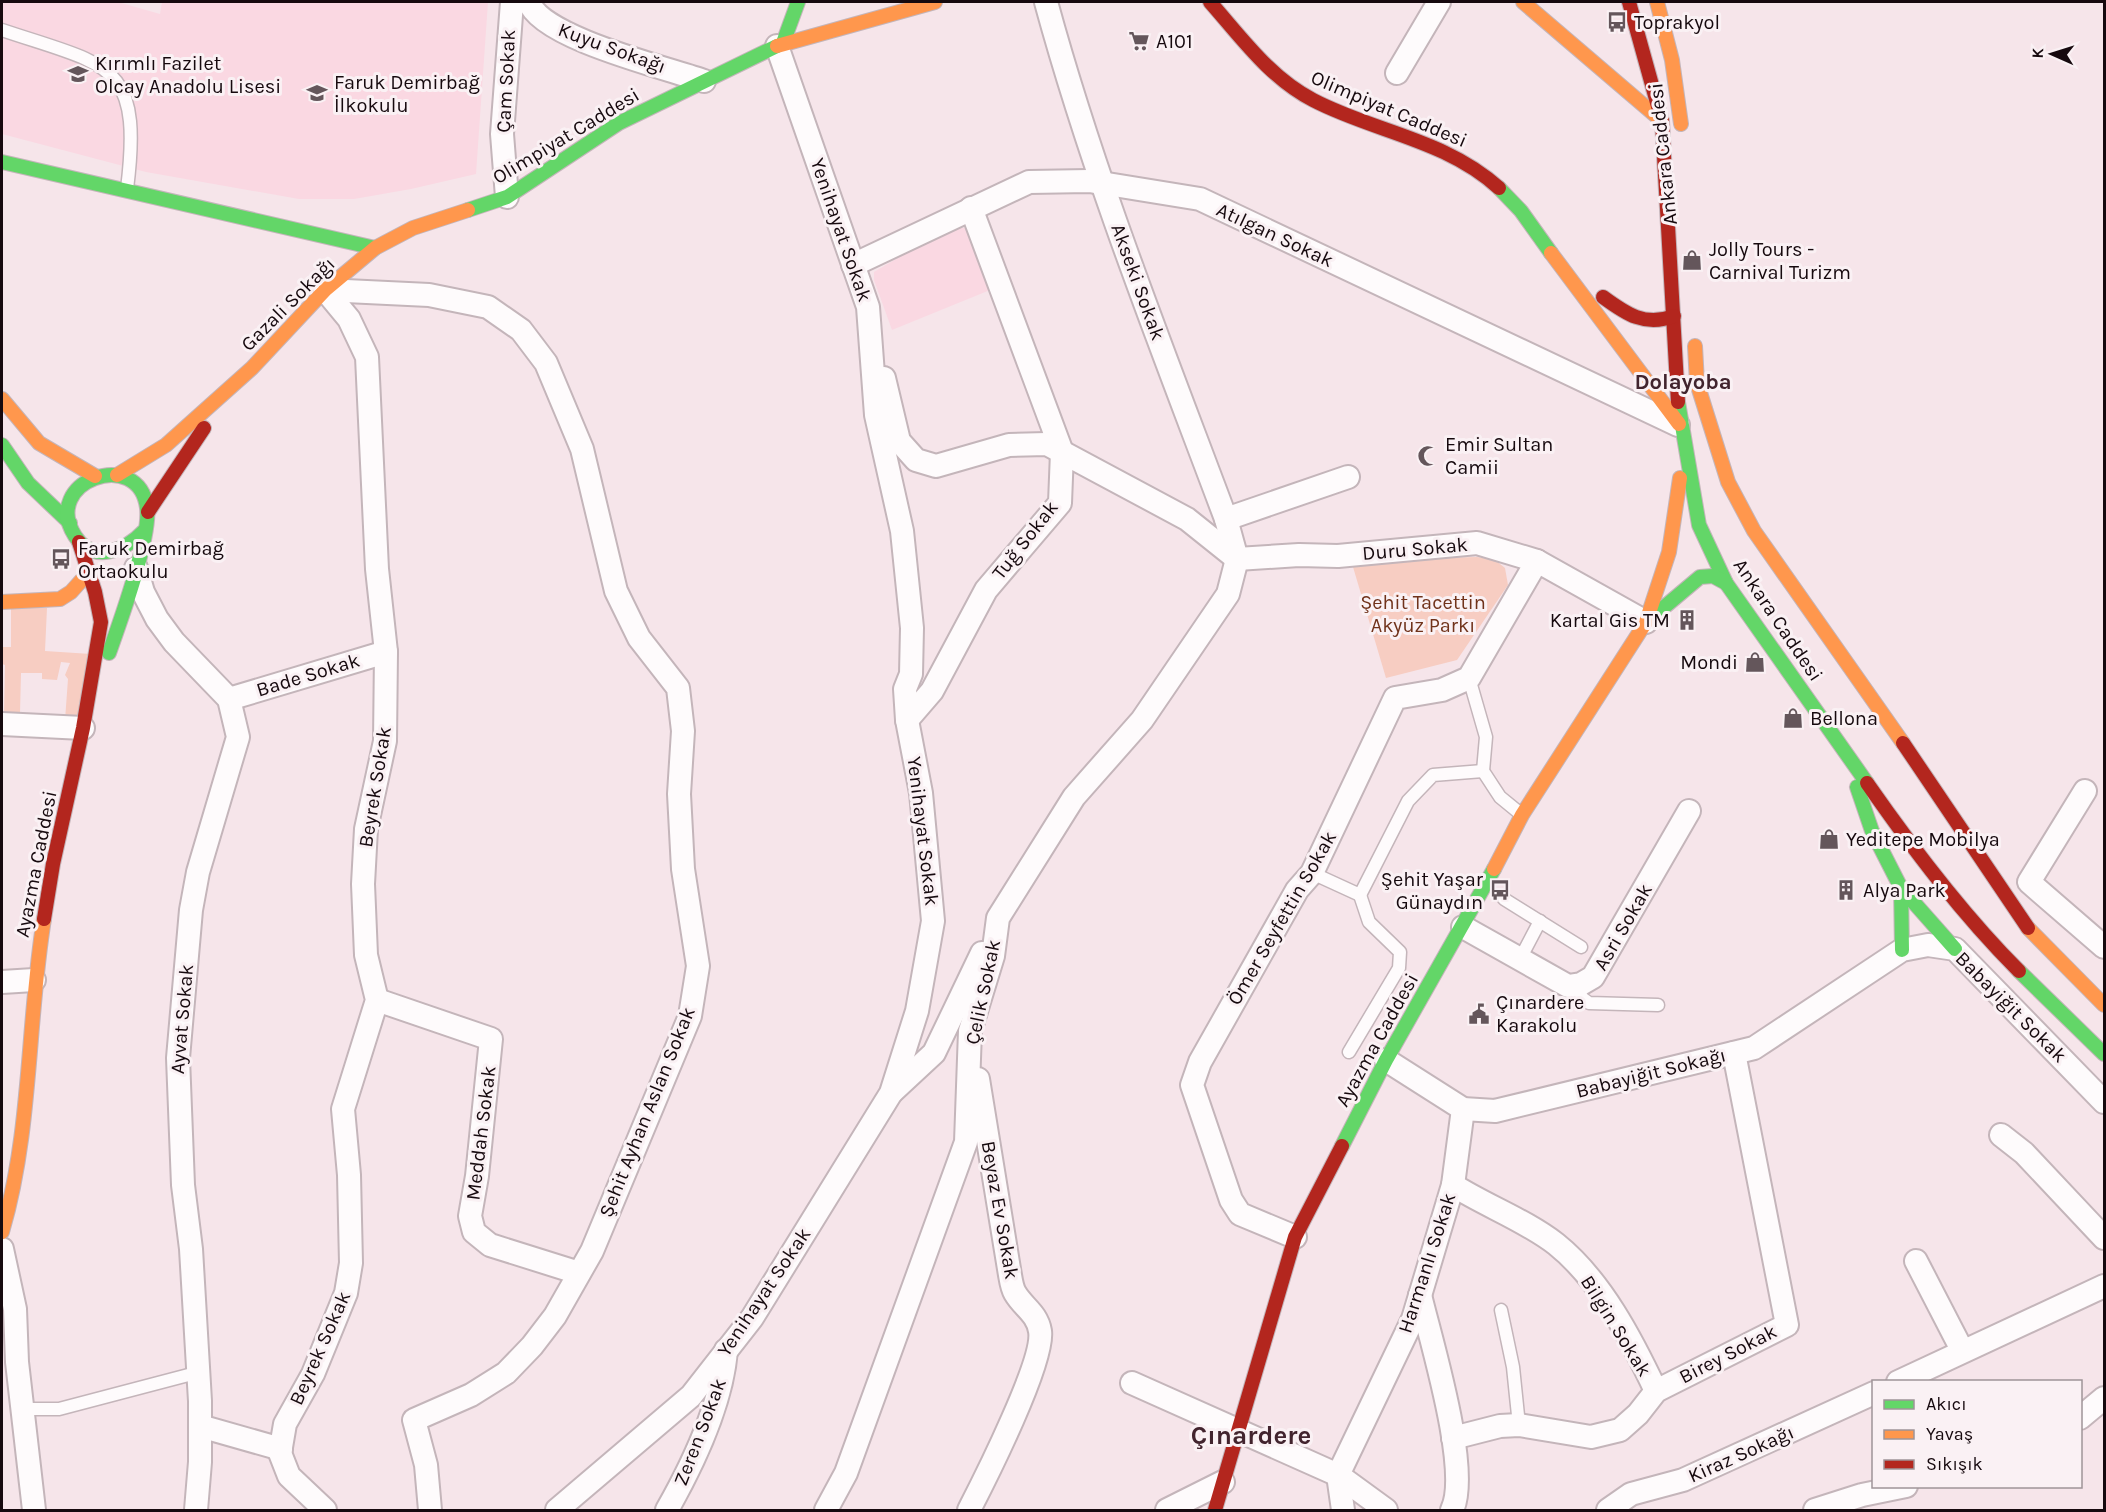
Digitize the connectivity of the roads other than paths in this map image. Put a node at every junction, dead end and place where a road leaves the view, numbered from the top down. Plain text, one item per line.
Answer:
1 (512, 2) edge
2 (529, 2) edge
3 (798, 2) edge
4 (934, 2) edge
5 (1046, 2) edge
6 (1210, 2) edge
7 (1439, 2) edge
8 (1523, 2) edge
9 (1629, 2) edge
10 (1657, 2) edge
11 (2, 30) edge
12 (780, 44) junction
13 (1397, 73) dead end
14 (704, 81) junction
15 (1662, 121) junction
16 (1684, 144) dead end
17 (2, 162) edge
18 (1101, 183) junction
19 (127, 190) junction
20 (507, 197) junction
21 (971, 208) junction
22 (375, 248) junction
23 (1551, 253) junction
24 (853, 265) junction
25 (325, 290) junction
26 (1603, 297) junction
27 (868, 308) junction
28 (1674, 316) junction
29 (1695, 329) dead end
30 (1633, 334) dead end
31 (1662, 369) dead end
32 (1676, 387) junction
33 (230, 389) junction
34 (2, 399) edge
35 (1681, 427) junction
36 (2, 445) edge
37 (1062, 452) junction
38 (117, 475) junction
39 (95, 476) junction
40 (1348, 477) dead end
41 (1728, 482) junction
42 (1724, 501) junction
43 (148, 512) junction
44 (1226, 519) junction
45 (1732, 520) dead end
46 (70, 524) junction
47 (144, 531) junction
48 (79, 542) junction
49 (1695, 548) junction
50 (1237, 559) junction
51 (1537, 561) junction
52 (136, 568) junction
53 (1688, 570) dead end
54 (88, 573) junction
55 (1726, 583) junction
56 (2, 602) edge
57 (1646, 622) junction
58 (387, 652) junction
59 (1468, 678) junction
60 (229, 699) junction
61 (907, 720) junction
62 (2, 724) edge
63 (83, 728) junction
64 (1844, 749) junction
65 (1483, 771) junction
66 (2085, 791) dead end
67 (1689, 811) dead end
68 (1522, 815) junction
69 (1966, 863) dead end
70 (1312, 873) junction
71 (1901, 888) junction
72 (1360, 895) junction
73 (1504, 898) dead end
74 (998, 918) junction
75 (1540, 921) junction
76 (1463, 927) junction
77 (2034, 937) junction
78 (1581, 946) dead end
79 (2104, 948) edge
80 (1955, 949) junction
81 (1902, 950) junction
82 (1520, 959) junction
83 (34, 980) junction
84 (2, 982) edge
85 (1577, 985) junction
86 (377, 1000) junction
87 (1658, 1005) dead end
88 (2104, 1005) edge
89 (970, 1031) junction
90 (1349, 1052) dead end
91 (1753, 1053) junction
92 (2104, 1054) edge
93 (1386, 1060) junction
94 (891, 1093) junction
95 (2104, 1102) edge
96 (1463, 1109) junction
97 (2001, 1135) dead end
98 (1453, 1185) junction
99 (2, 1232) edge
100 (1295, 1237) junction
101 (2104, 1238) edge
102 (2, 1249) edge
103 (1916, 1261) dead end
104 (579, 1273) junction
105 (2104, 1286) edge
106 (1420, 1293) junction
107 (1501, 1310) dead end
108 (726, 1350) junction
109 (1962, 1350) junction
110 (196, 1373) junction
111 (1902, 1380) edge
112 (1132, 1383) dead end
113 (1656, 1391) junction
114 (1872, 1394) edge
115 (2104, 1398) edge
116 (23, 1409) junction
117 (2082, 1416) edge
118 (1519, 1425) junction
119 (200, 1426) junction
120 (1241, 1430) junction
121 (1453, 1438) junction
122 (281, 1449) junction
123 (1338, 1475) junction
124 (1223, 1482) junction
125 (1896, 1488) edge
126 (34, 1510) edge
127 (196, 1510) edge
128 (325, 1510) edge
129 (430, 1510) edge
130 (557, 1510) edge
131 (667, 1510) edge
132 (826, 1510) edge
133 (969, 1510) edge
134 (1167, 1510) edge
135 (1215, 1510) edge
136 (1343, 1510) edge
137 (1386, 1510) edge
138 (1452, 1510) edge
139 (1608, 1510) edge
140 (1815, 1510) edge

1 - 20 street, Çam Sokak
2 - 14 street, Kuyu Sokağı
3 - 12 main road
4 - 12 main road, Olimpiyat Caddesi
5 - 18 street, Akseki Sokak
6 - 23 main road, Olimpiyat Caddesi
7 - 13 street
8 - 15 main road
9 - 15 main road, Ankara Caddesi
10 - 16 main road, Ankara Caddesi
11 - 19 lane
12 - 14 main road, Olimpiyat Caddesi
12 - 24 street, Yenihayat Sokak
14 - 20 main road, Olimpiyat Caddesi
15 - 28 main road, Ankara Caddesi
17 - 19 main road
18 - 21 street, Atılgan Sokak
18 - 35 street, Atılgan Sokak
18 - 44 street, Akseki Sokak
19 - 22 main road
20 - 22 main road, Olimpiyat Caddesi
21 - 24 street, Atılgan Sokak
21 - 37 street, Tuğ Sokak
22 - 25 main road, Gazali Sokağı
23 - 26 main road
23 - 35 main road
24 - 27 street, Yenihayat Sokak
25 - 33 main road, Gazali Sokağı
25 - 58 street, Beyrek Sokak
25 - 104 street, Şehit Ayhan Aslan Sokak
26 - 28 main road
26 - 30 main road
27 - 37 street
27 - 61 street, Yenihayat Sokak
28 - 32 main road, Ankara Caddesi
29 - 41 main road, Ankara Caddesi
31 - 32 main road
32 - 35 main road, Ankara Caddesi
32 - 42 main road
33 - 38 main road
33 - 43 main road
34 - 39 main road
35 - 49 main road, Ankara Caddesi
35 - 57 main road
36 - 46 main road
37 - 50 street
37 - 61 street, Tuğ Sokak
38 - 39 main road
38 - 43 main road
39 - 46 main road
40 - 44 street
41 - 42 main road
41 - 77 main road, Ankara Caddesi
42 - 45 main road
43 - 47 main road
44 - 50 street, Akseki Sokak
46 - 48 main road, Ayazma Caddesi
47 - 48 main road
47 - 52 main road
48 - 54 main road, Ayazma Caddesi
49 - 55 main road, Ankara Caddesi
49 - 57 main road
50 - 51 street, Duru Sokak
50 - 74 street, Çelik Sokak
51 - 57 street, Duru Sokak
51 - 59 street
52 - 60 street
52 - 63 main road
53 - 57 main road
54 - 56 main road
54 - 63 main road, Ayazma Caddesi
55 - 57 main road
55 - 64 main road, Ankara Caddesi
57 - 68 main road, Ayazma Caddesi
58 - 60 street, Bade Sokak
58 - 86 street, Beyrek Sokak
59 - 65 lane
59 - 70 street, Ömer Seyfettin Sokak
60 - 110 street, Ayvat Sokak
61 - 94 street, Yenihayat Sokak
62 - 63 street
63 - 83 main road, Ayazma Caddesi
64 - 71 main road
64 - 92 main road, Ankara Caddesi
65 - 68 lane
65 - 72 lane
66 - 79 street
67 - 85 street, Asri Sokak
68 - 76 main road, Ayazma Caddesi
69 - 77 main road
70 - 72 lane
70 - 100 street, Ömer Seyfettin Sokak
71 - 80 main road
71 - 81 main road
72 - 90 lane
73 - 75 lane
74 - 89 street, Çelik Sokak
74 - 94 street
75 - 78 lane
75 - 82 lane
76 - 82 street, Asri Sokak
76 - 93 main road, Ayazma Caddesi
77 - 88 main road, Ankara Caddesi
80 - 81 street, Babayiğit Sokak
80 - 95 street, Babayiğit Sokak
81 - 91 street, Babayiğit Sokağı
82 - 85 street, Asri Sokak
83 - 84 street
83 - 99 main road, Ayazma Caddesi
85 - 87 lane
86 - 104 street, Meddah Sokak
86 - 122 street, Beyrek Sokak
89 - 132 street, Çelik Sokak
89 - 133 street, Beyaz Ev Sokak
91 - 96 street, Babayiğit Sokağı
91 - 113 street, Birey Sokak
93 - 96 street, Babayiğit Sokağı
93 - 100 main road, Ayazma Caddesi
94 - 108 street, Yenihayat Sokak
96 - 98 street, Harmanlı Sokak
97 - 101 street
98 - 106 street, Harmanlı Sokak
98 - 113 street, Bilgin Sokak
100 - 120 main road, Ayazma Caddesi
102 - 116 street
103 - 109 street
104 - 129 street, Şehit Ayhan Aslan Sokak
105 - 109 street
106 - 121 street
106 - 123 street, Harmanlı Sokak
107 - 118 lane
108 - 130 street, Yenihayat Sokak
108 - 131 street, Zeren Sokak
109 - 111 street
110 - 116 lane
110 - 119 street, Ayvat Sokak
112 - 120 street
113 - 118 street, Birey Sokak
114 - 139 street, Kiraz Sokağı
115 - 117 street
116 - 126 street
118 - 121 street, Birey Sokak
119 - 122 street
119 - 127 street, Ayvat Sokak
120 - 123 street
120 - 124 main road, Ayazma Caddesi
121 - 138 street
122 - 128 street
123 - 136 street
123 - 137 street
124 - 134 street
124 - 135 main road, Ayazma Caddesi
125 - 140 street

